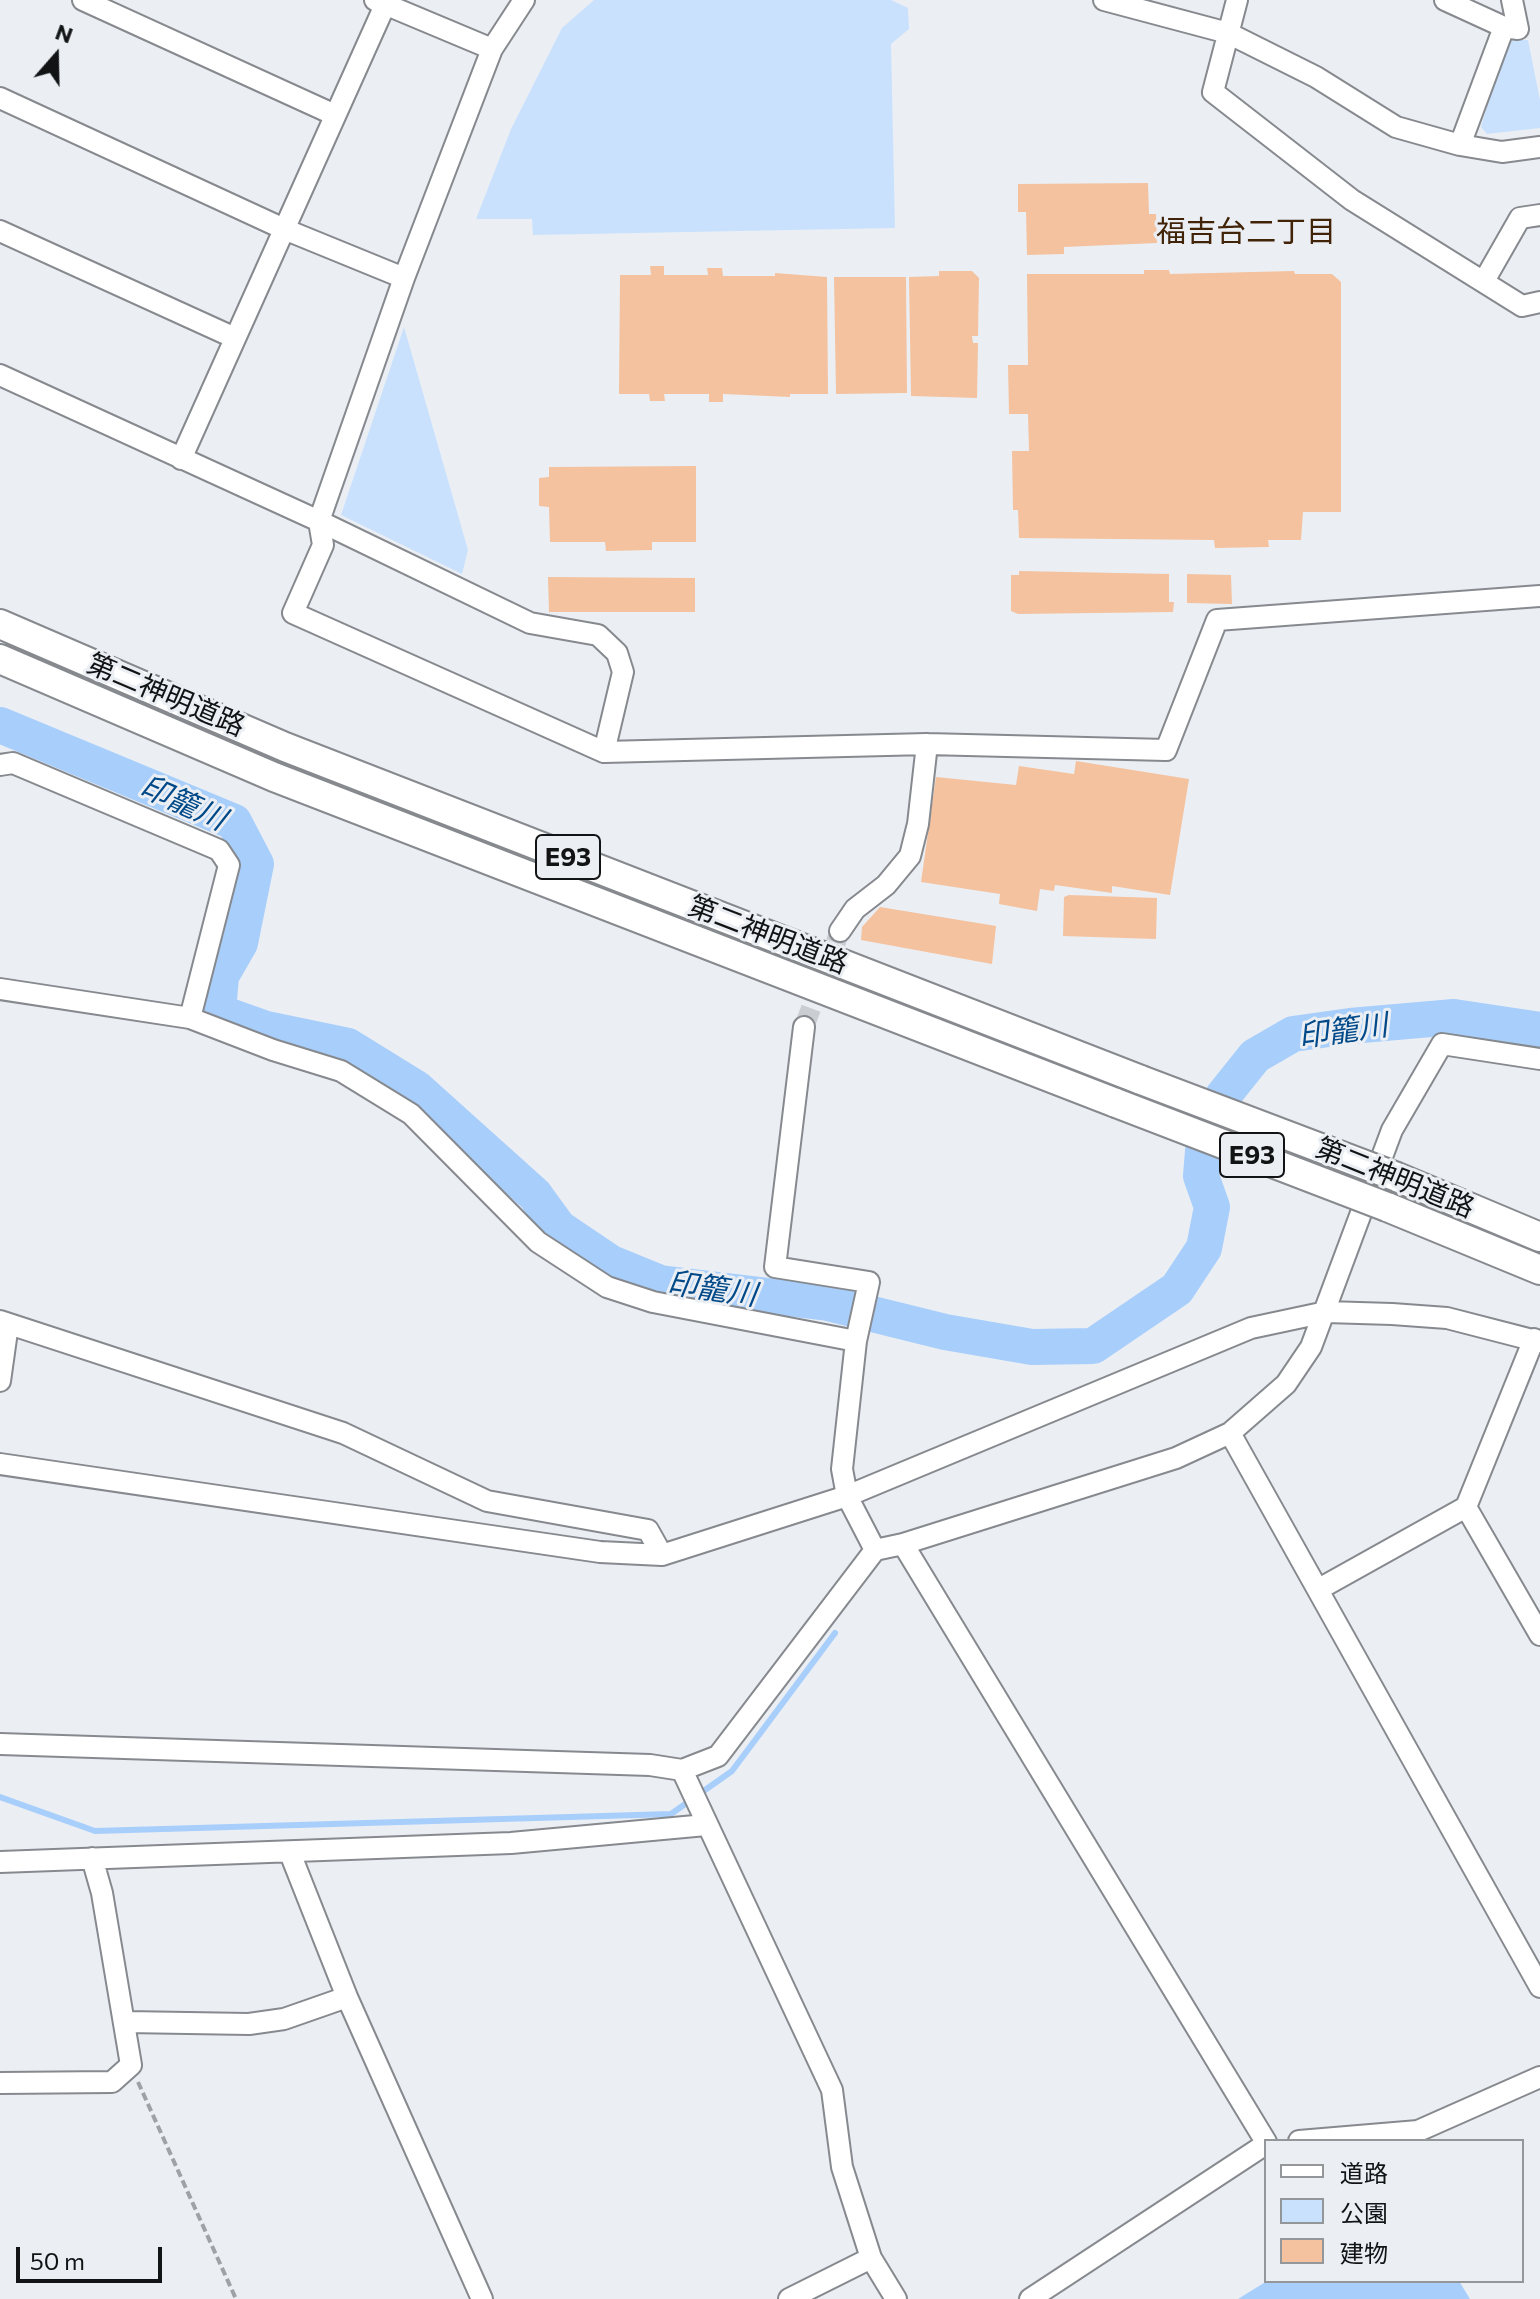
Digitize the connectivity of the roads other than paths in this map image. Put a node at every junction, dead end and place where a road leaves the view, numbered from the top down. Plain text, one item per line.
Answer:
1 (83, 0) edge
2 (524, 0) edge
3 (1104, 0) edge
4 (1237, 0) edge
5 (1445, 0) edge
6 (1512, 0) edge
7 (380, 2) edge
8 (1504, 27) junction
9 (1228, 33) junction
10 (492, 49) junction
11 (2, 105) edge
12 (335, 115) junction
13 (1460, 145) junction
14 (1540, 147) edge
15 (1540, 215) edge
16 (284, 229) junction
17 (0, 231) edge
18 (404, 278) junction
19 (1484, 281) junction
20 (1540, 302) edge
21 (235, 338) junction
22 (0, 375) edge
23 (181, 459) junction
24 (319, 521) junction
25 (1540, 596) edge
26 (0, 624) edge
27 (0, 659) edge
28 (927, 744) junction
29 (604, 752) junction
30 (0, 765) edge
31 (840, 931) tunnel mouth
32 (0, 989) edge
33 (190, 1018) junction
34 (804, 1027) tunnel mouth
35 (1540, 1059) edge
36 (1540, 1237) edge
37 (1540, 1270) edge
38 (1326, 1312) junction
39 (4, 1322) edge
40 (856, 1341) junction
41 (1537, 1341) edge
42 (0, 1381) edge
43 (1230, 1433) junction
44 (0, 1464) edge
45 (847, 1496) junction
46 (1466, 1507) junction
47 (903, 1544) junction
48 (875, 1550) junction
49 (662, 1555) junction
50 (1319, 1589) junction
51 (1540, 1635) edge
52 (0, 1744) edge
53 (682, 1770) junction
54 (706, 1825) junction
55 (290, 1853) junction
56 (92, 1858) junction
57 (0, 1862) edge
58 (1540, 1987) edge
59 (347, 1997) junction
60 (126, 2022) junction
61 (1540, 2077) edge
62 (0, 2083) edge
63 (1323, 2139) edge
64 (1264, 2140) edge
65 (1264, 2144) edge
66 (871, 2258) junction
67 (482, 2299) edge
68 (789, 2299) edge
69 (896, 2299) edge
70 (1030, 2299) edge

1 - 12 street
2 - 10 street
3 - 9 street
4 - 9 street
5 - 8 street
6 - 8 street
7 - 10 street
7 - 12 street
8 - 13 street
9 - 13 street
9 - 19 street
10 - 18 street
11 - 16 street
12 - 16 street
13 - 14 street
15 - 19 street
16 - 18 street
16 - 21 street
17 - 21 street
18 - 24 street
19 - 20 street
21 - 23 street
22 - 23 street
23 - 24 street
24 - 29 street
24 - 29 street
25 - 28 street
26 - 36 highway, 第二神明道路 / E93, bridge
27 - 37 highway, 第二神明道路 / E93, bridge
28 - 29 street
28 - 31 street
30 - 33 street
32 - 33 street
33 - 40 street
34 - 40 street
35 - 38 street
38 - 41 street
38 - 43 street
38 - 45 street
39 - 42 street
39 - 49 street
40 - 45 street
41 - 46 street
43 - 47 street
43 - 50 street
44 - 49 street
45 - 48 street
45 - 49 street
46 - 50 street
46 - 51 street
47 - 48 street
47 - 64 street
48 - 53 street
50 - 58 street
52 - 53 street
53 - 54 street
54 - 55 street
54 - 66 street
55 - 56 street
55 - 59 street
56 - 57 street
56 - 60 street
59 - 60 street
59 - 67 street
60 - 62 street
61 - 63 street
65 - 70 street
66 - 68 street
66 - 69 street

